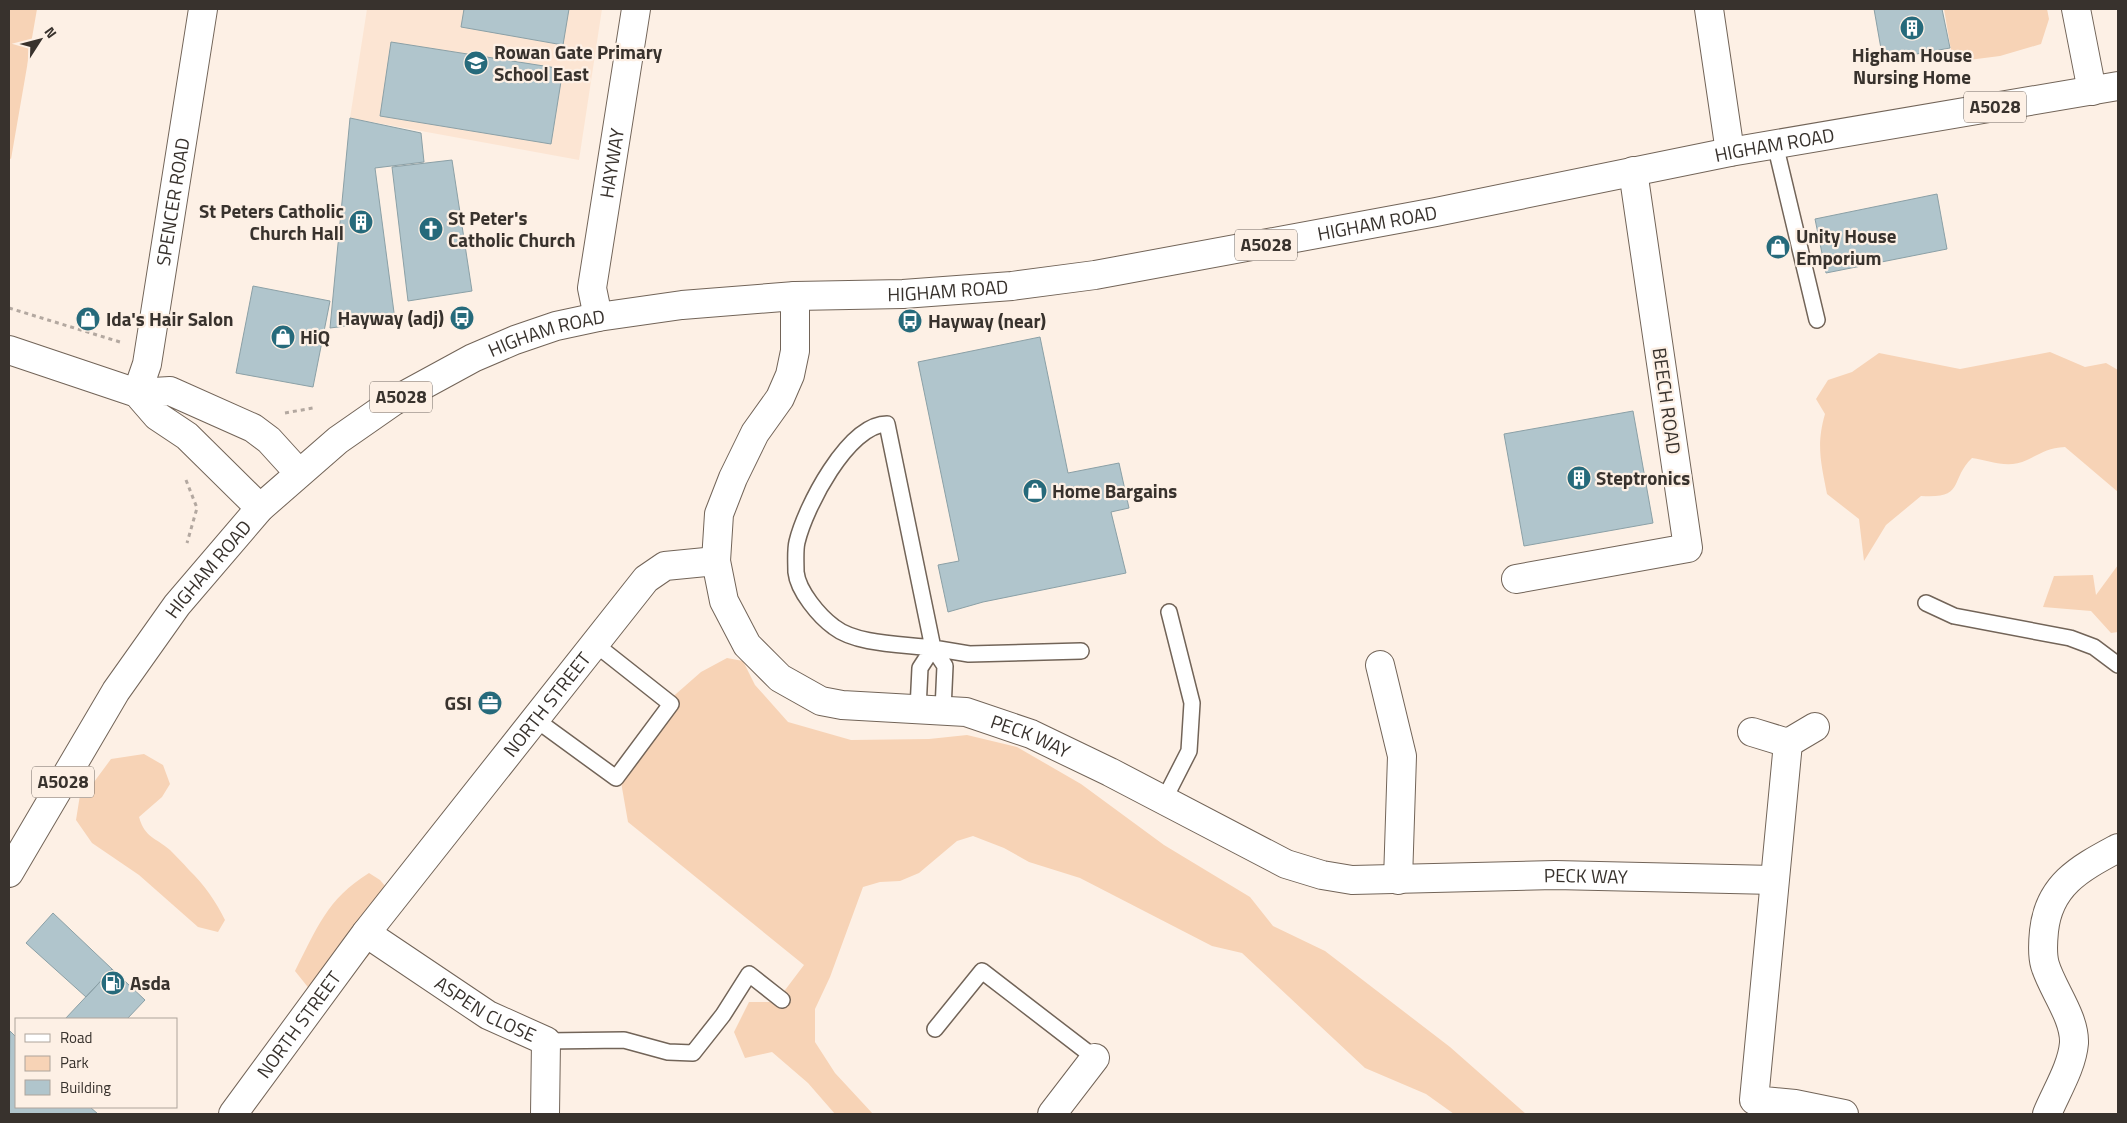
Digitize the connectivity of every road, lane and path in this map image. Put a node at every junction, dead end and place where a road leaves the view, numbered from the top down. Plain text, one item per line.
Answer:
1 (203, 9) edge
2 (636, 9) edge
3 (1708, 9) edge
4 (2076, 9) edge
5 (2118, 86) edge
6 (2092, 91) junction
7 (1775, 144) junction
8 (1730, 152) junction
9 (1633, 172) junction
10 (796, 296) junction
11 (9, 308) edge
12 (598, 317) junction
13 (1817, 320) dead end
14 (126, 344) dead end
15 (9, 350) edge
16 (137, 393) junction
17 (313, 408) dead end
18 (278, 411) dead end
19 (299, 473) junction
20 (182, 474) dead end
21 (187, 481) dead end
22 (260, 508) junction
23 (716, 561) junction
24 (1516, 579) dead end
25 (1926, 603) dead end
26 (1169, 612) dead end
27 (595, 644) junction
28 (933, 648) junction
29 (1081, 651) dead end
30 (1380, 665) dead end
31 (2118, 665) edge
32 (931, 709) junction
33 (535, 719) junction
34 (1815, 727) dead end
35 (1752, 732) dead end
36 (1788, 743) junction
37 (1164, 800) junction
38 (2118, 848) edge
39 (9, 873) edge
40 (1398, 880) junction
41 (1774, 880) junction
42 (366, 933) junction
43 (782, 1000) dead end
44 (935, 1029) dead end
45 (546, 1041) junction
46 (1095, 1058) joint
47 (1753, 1107) edge
48 (233, 1114) edge
49 (545, 1114) edge
50 (1052, 1114) edge
51 (1844, 1114) edge
52 (2047, 1114) edge

1 - 16 street, SPENCER ROAD
2 - 12 street, HAYWAY
3 - 8 street
4 - 6 street
5 - 6 street, HIGHAM ROAD / A5028
6 - 7 street, HIGHAM ROAD / A5028
7 - 8 street, HIGHAM ROAD / A5028
7 - 13 lane
8 - 9 street, HIGHAM ROAD / A5028
9 - 10 street, HIGHAM ROAD / A5028
9 - 24 street, BEECH ROAD
10 - 12 street, HIGHAM ROAD / A5028
10 - 23 street
11 - 14 path
12 - 19 street, HIGHAM ROAD / A5028
15 - 16 street
16 - 19 street
16 - 22 street
17 - 18 path
19 - 22 street, HIGHAM ROAD / A5028
20 - 21 path
22 - 39 street, HIGHAM ROAD / A5028
23 - 27 street, NORTH STREET
23 - 32 street, PECK WAY
25 - 31 lane
26 - 37 lane
27 - 33 street, NORTH STREET
27 - 33 lane
28 - 28 lane
28 - 29 lane
28 - 32 lane
28 - 32 lane
30 - 40 street
32 - 37 street, PECK WAY
33 - 42 street, NORTH STREET
34 - 36 street
35 - 36 street
36 - 41 street
37 - 40 street, PECK WAY
38 - 52 street
40 - 41 street, PECK WAY
41 - 47 street
42 - 45 street, ASPEN CLOSE
42 - 48 street, NORTH STREET
43 - 45 lane
44 - 46 lane
45 - 49 street, ASPEN CLOSE
46 - 50 street
47 - 51 street

